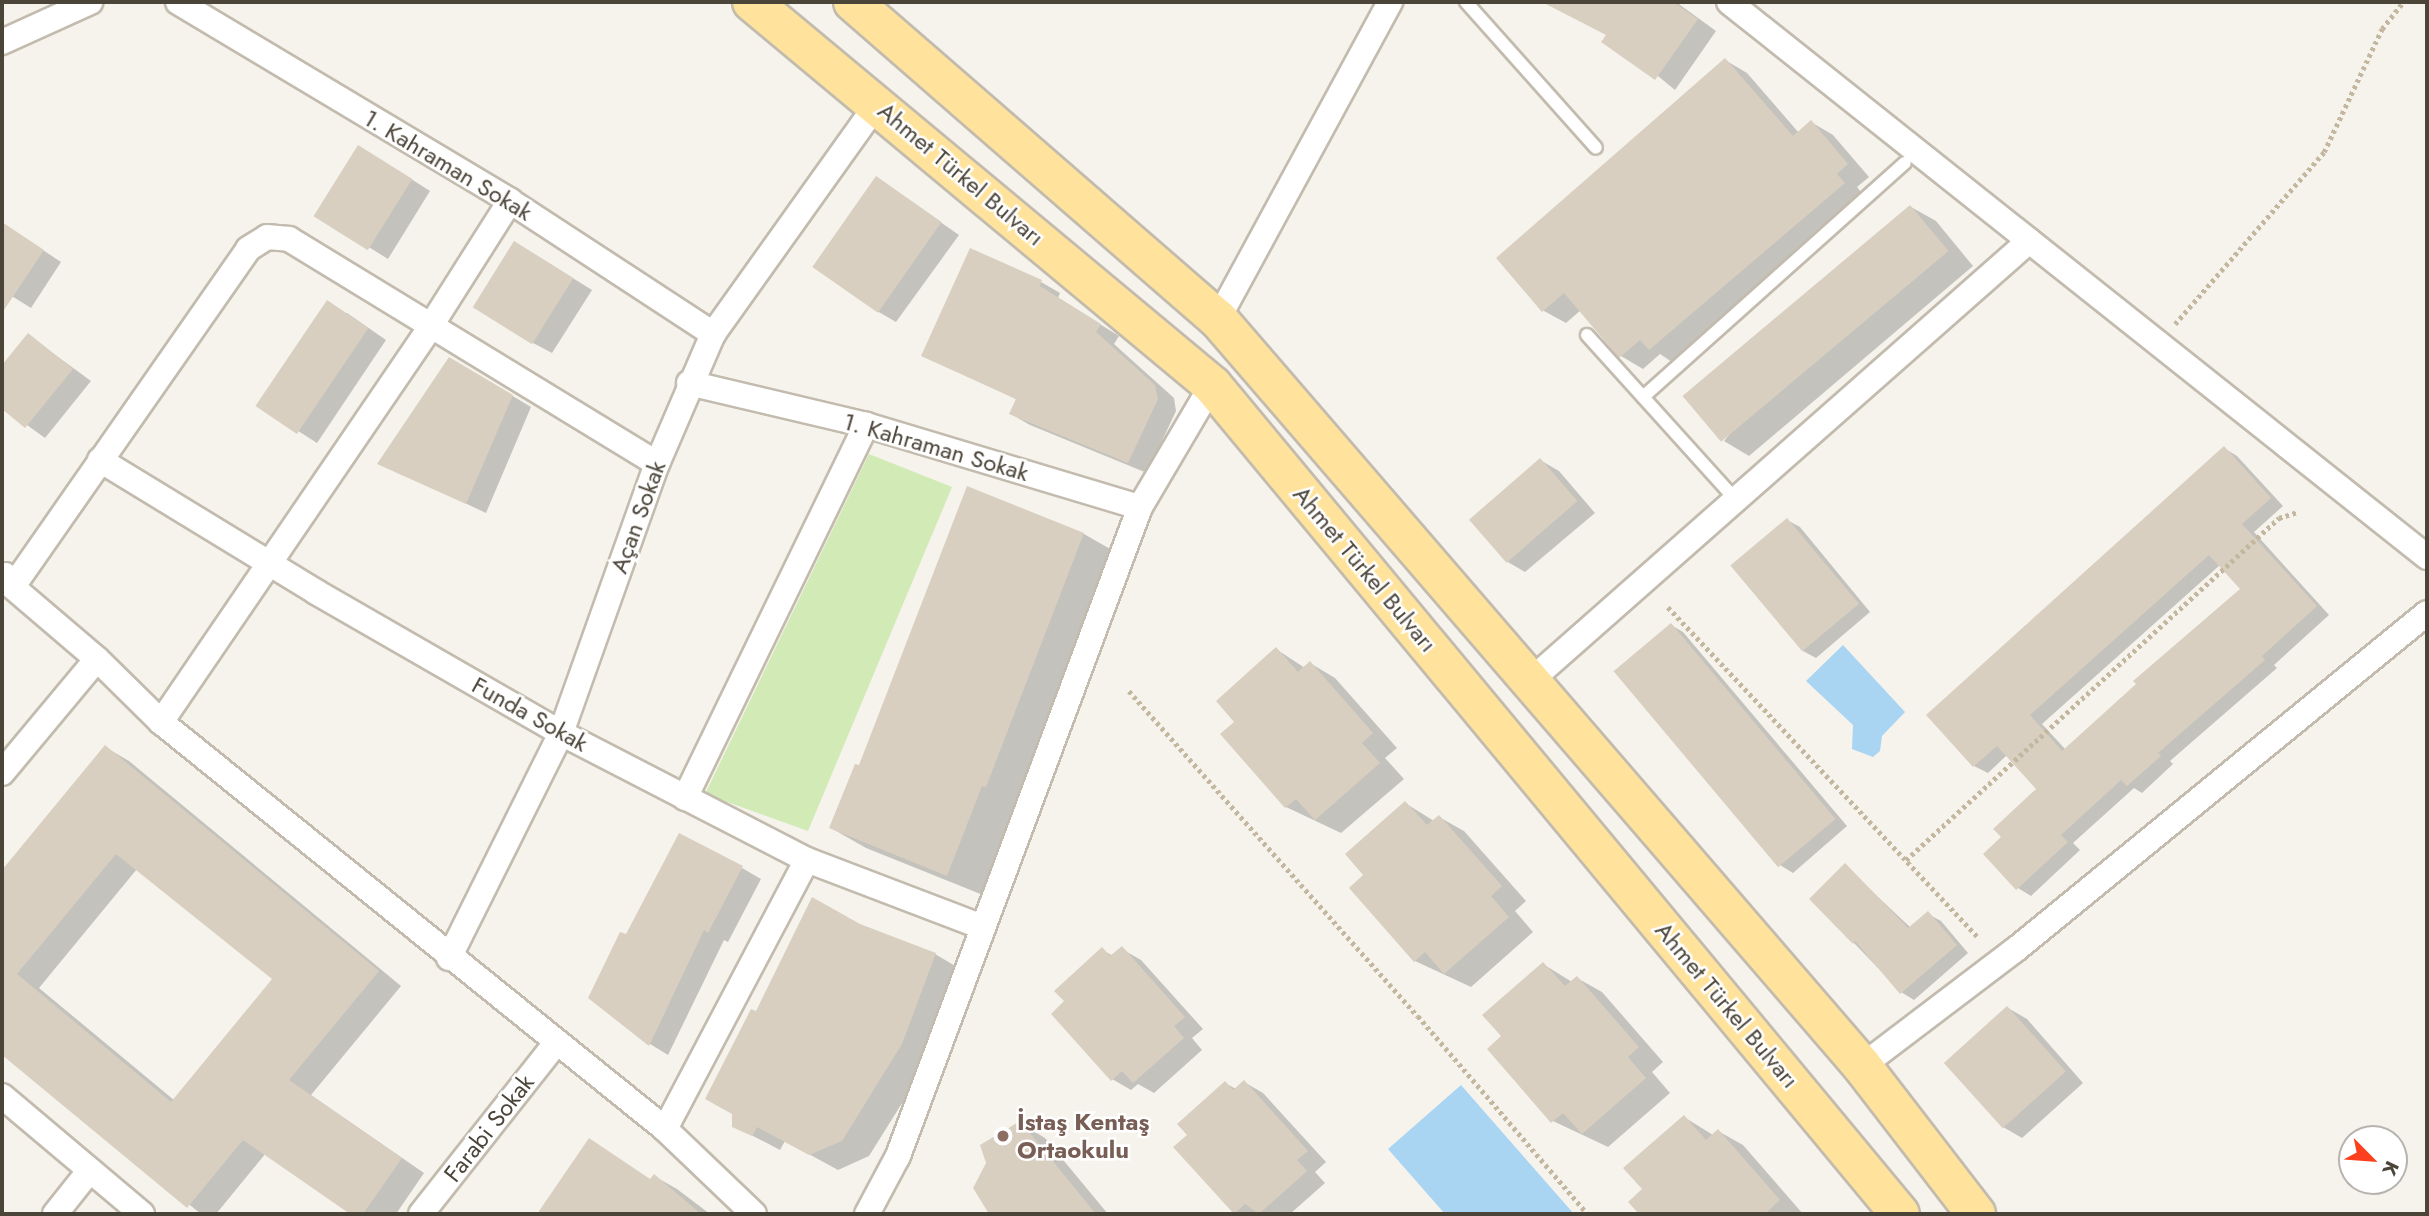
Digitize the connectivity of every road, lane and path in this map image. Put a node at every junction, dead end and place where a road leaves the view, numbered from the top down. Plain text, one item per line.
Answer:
1 (90, 2) edge
2 (177, 2) edge
3 (752, 2) edge
4 (853, 2) edge
5 (1390, 2) edge
6 (1466, 2) edge
7 (1729, 2) edge
8 (2403, 2) edge
9 (2, 42) edge
10 (877, 104) junction
11 (1596, 148) dead end
12 (1905, 163) dead end
13 (510, 201) junction
14 (2029, 241) junction
15 (1218, 319) junction
16 (432, 324) junction
17 (713, 334) junction
18 (1587, 335) dead end
19 (2158, 343) junction
20 (689, 383) junction
21 (1212, 385) junction
22 (1643, 397) junction
23 (866, 425) junction
24 (100, 460) junction
25 (657, 464) junction
26 (1737, 501) junction
27 (1140, 506) junction
28 (2297, 512) dead end
29 (2427, 557) edge
30 (270, 561) junction
31 (6, 578) edge
32 (1668, 607) dead end
33 (2427, 613) edge
34 (97, 659) junction
35 (1529, 682) junction
36 (1129, 691) dead end
37 (161, 722) junction
38 (561, 733) junction
39 (2, 773) edge
40 (685, 798) junction
41 (807, 860) junction
42 (1906, 860) junction
43 (982, 927) junction
44 (1979, 938) dead end
45 (449, 958) junction
46 (557, 1041) junction
47 (1862, 1066) junction
48 (2, 1096) edge
49 (664, 1129) junction
50 (90, 1170) junction
51 (55, 1214) edge
52 (142, 1214) edge
53 (421, 1214) edge
54 (754, 1214) edge
55 (867, 1214) edge
56 (1587, 1214) edge
57 (1900, 1214) edge
58 (1976, 1214) edge

1 - 9 street
2 - 13 street, 1. Kahraman Sokak
3 - 10 main road, Ahmet Türkel Bulvarı
4 - 15 main road
5 - 15 street
6 - 11 lane
7 - 14 street
8 - 19 path
10 - 17 street, Açan Sokak
10 - 21 main road, Ahmet Türkel Bulvarı
12 - 22 lane
13 - 16 street
13 - 17 street, 1. Kahraman Sokak
14 - 19 street
14 - 26 street
15 - 35 main road
16 - 24 street
16 - 25 street
16 - 30 street
17 - 20 street, Açan Sokak
18 - 22 lane
19 - 29 street
20 - 23 street, 1. Kahraman Sokak
20 - 25 street, Açan Sokak
21 - 27 street
21 - 57 main road, Ahmet Türkel Bulvarı
22 - 26 lane
23 - 27 street, 1. Kahraman Sokak
23 - 40 street
24 - 30 street, Funda Sokak
24 - 31 street
25 - 38 street, Açan Sokak
26 - 35 street
27 - 43 street
28 - 42 path
30 - 37 street
30 - 38 street, Funda Sokak
31 - 34 street
32 - 42 path
33 - 47 street
34 - 37 street
34 - 39 street
35 - 47 main road
36 - 56 path
37 - 45 street
38 - 40 street, Funda Sokak
38 - 45 street, Açan Sokak
40 - 41 street, Funda Sokak
41 - 43 street, Funda Sokak
41 - 49 street
42 - 44 path
43 - 55 street
45 - 46 street
46 - 49 street
46 - 53 street, Farabi Sokak
47 - 58 main road
48 - 50 street
49 - 54 street
50 - 51 street
50 - 52 street

